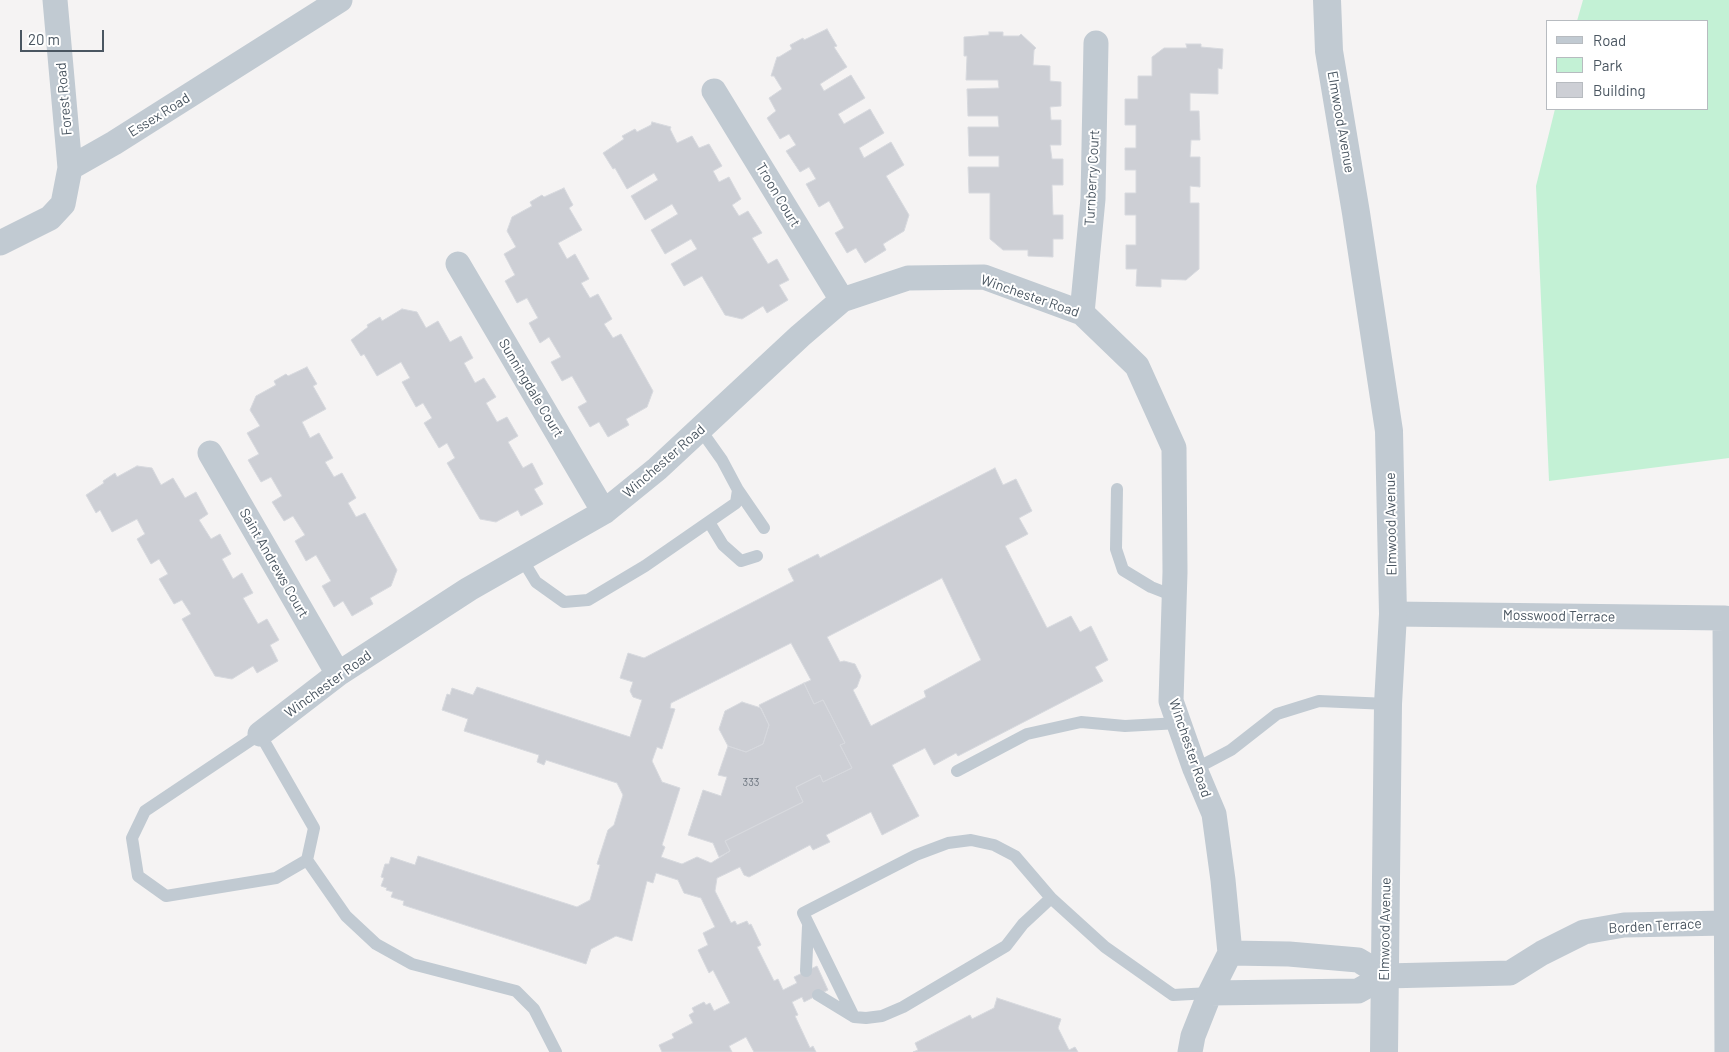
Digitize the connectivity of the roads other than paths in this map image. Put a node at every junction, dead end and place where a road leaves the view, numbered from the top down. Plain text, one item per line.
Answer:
1 (55, 0) edge
2 (340, 0) edge
3 (1328, 0) edge
4 (1096, 44) dead end
5 (714, 91) dead end
6 (70, 168) junction
7 (0, 243) edge
8 (458, 264) dead end
9 (842, 300) junction
10 (1082, 312) junction
11 (700, 429) junction
12 (210, 452) dead end
13 (1117, 489) dead end
14 (738, 490) junction
15 (604, 512) junction
16 (709, 522) junction
17 (764, 528) dead end
18 (757, 556) dead end
19 (522, 558) junction
20 (1174, 596) junction
21 (1392, 614) junction
22 (338, 674) junction
23 (1388, 704) junction
24 (1179, 723) junction
25 (260, 734) junction
26 (1195, 769) junction
27 (957, 772) dead end
28 (307, 860) junction
29 (1051, 898) junction
30 (1726, 923) junction
31 (808, 924) junction
32 (1230, 953) junction
33 (806, 971) dead end
34 (1385, 976) junction
35 (1210, 993) junction
36 (818, 995) dead end
37 (854, 1017) junction
38 (556, 1052) edge
39 (1190, 1052) edge
40 (1384, 1052) edge
41 (1726, 1052) edge

1 - 6 street, Forest Road
2 - 6 street, Essex Road
3 - 21 street, Elmwood Avenue
4 - 10 street, Turnberry Court
5 - 9 street, Troon Court
6 - 7 street
8 - 15 street, Sunningdale Court
9 - 10 street, Winchester Road
9 - 11 street, Winchester Road
10 - 20 street, Winchester Road
11 - 14 lane
11 - 15 street, Winchester Road
12 - 22 street, Saint Andrews Court
13 - 20 lane
14 - 16 lane
14 - 17 lane
15 - 19 street, Winchester Road
16 - 18 lane
16 - 19 lane
19 - 22 street, Winchester Road
20 - 24 street, Winchester Road
21 - 23 street, Elmwood Avenue
21 - 30 street, Mosswood Terrace
22 - 25 street, Winchester Road
23 - 26 lane
23 - 34 street, Elmwood Avenue
24 - 26 street, Winchester Road
24 - 27 lane
25 - 28 lane
25 - 28 lane
26 - 32 street, Winchester Road
28 - 38 lane
29 - 31 lane
29 - 35 lane
29 - 37 lane
30 - 34 street, Borden Terrace
30 - 41 street
31 - 33 lane
31 - 37 lane
32 - 34 street
32 - 35 street
34 - 35 street
34 - 40 street, Elmwood Avenue
35 - 39 street
36 - 37 lane

